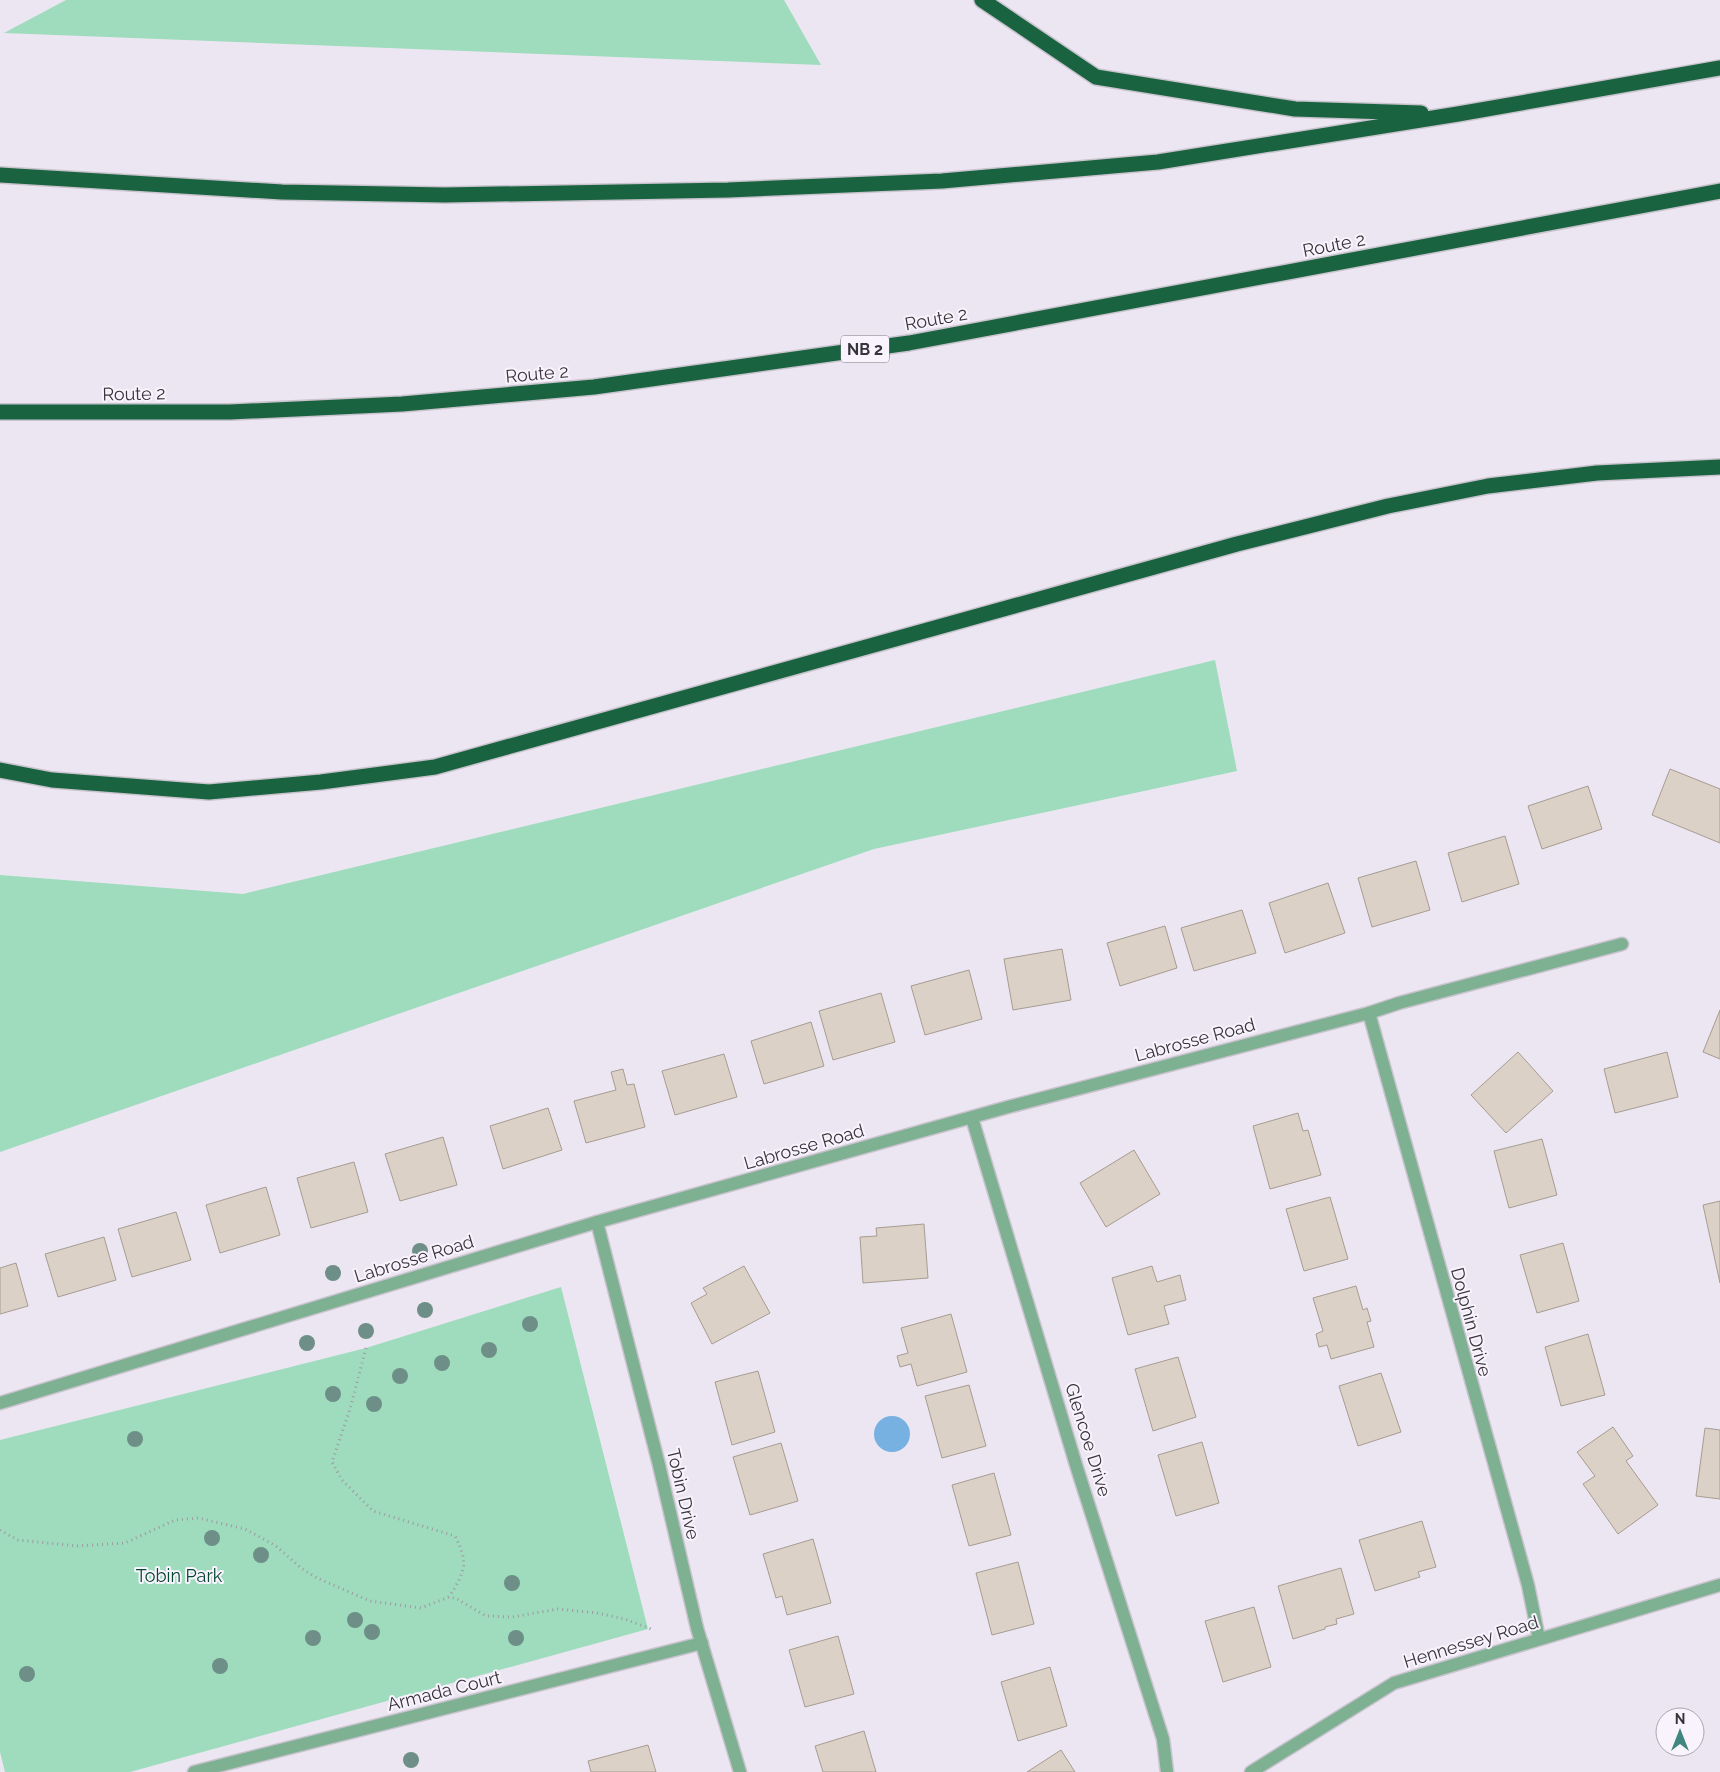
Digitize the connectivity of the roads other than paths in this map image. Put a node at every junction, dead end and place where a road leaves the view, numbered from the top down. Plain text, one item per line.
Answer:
1 (982, 0) edge
2 (1720, 68) edge
3 (1458, 114) junction
4 (0, 175) edge
5 (1720, 191) edge
6 (0, 412) edge
7 (1720, 466) edge
8 (0, 770) edge
9 (1622, 944) dead end
10 (1369, 1013) junction
11 (972, 1118) junction
12 (597, 1222) junction
13 (0, 1403) edge
14 (1720, 1585) edge
15 (1539, 1640) junction
16 (702, 1643) junction
17 (194, 1772) edge
18 (740, 1772) edge
19 (1167, 1772) edge
20 (1251, 1772) edge

1 - 3 highway
2 - 3 highway
3 - 4 highway
5 - 6 highway, Route 2 / NB 2
7 - 8 highway
9 - 10 street, Labrosse Road
10 - 11 street, Labrosse Road
10 - 15 street, Dolphin Drive
11 - 12 street, Labrosse Road
11 - 19 street, Glencoe Drive
12 - 13 street, Labrosse Road
12 - 16 street, Tobin Drive
14 - 15 street, Hennessey Road
15 - 20 street, Hennessey Road
16 - 17 street, Armada Court
16 - 18 street, Tobin Drive

